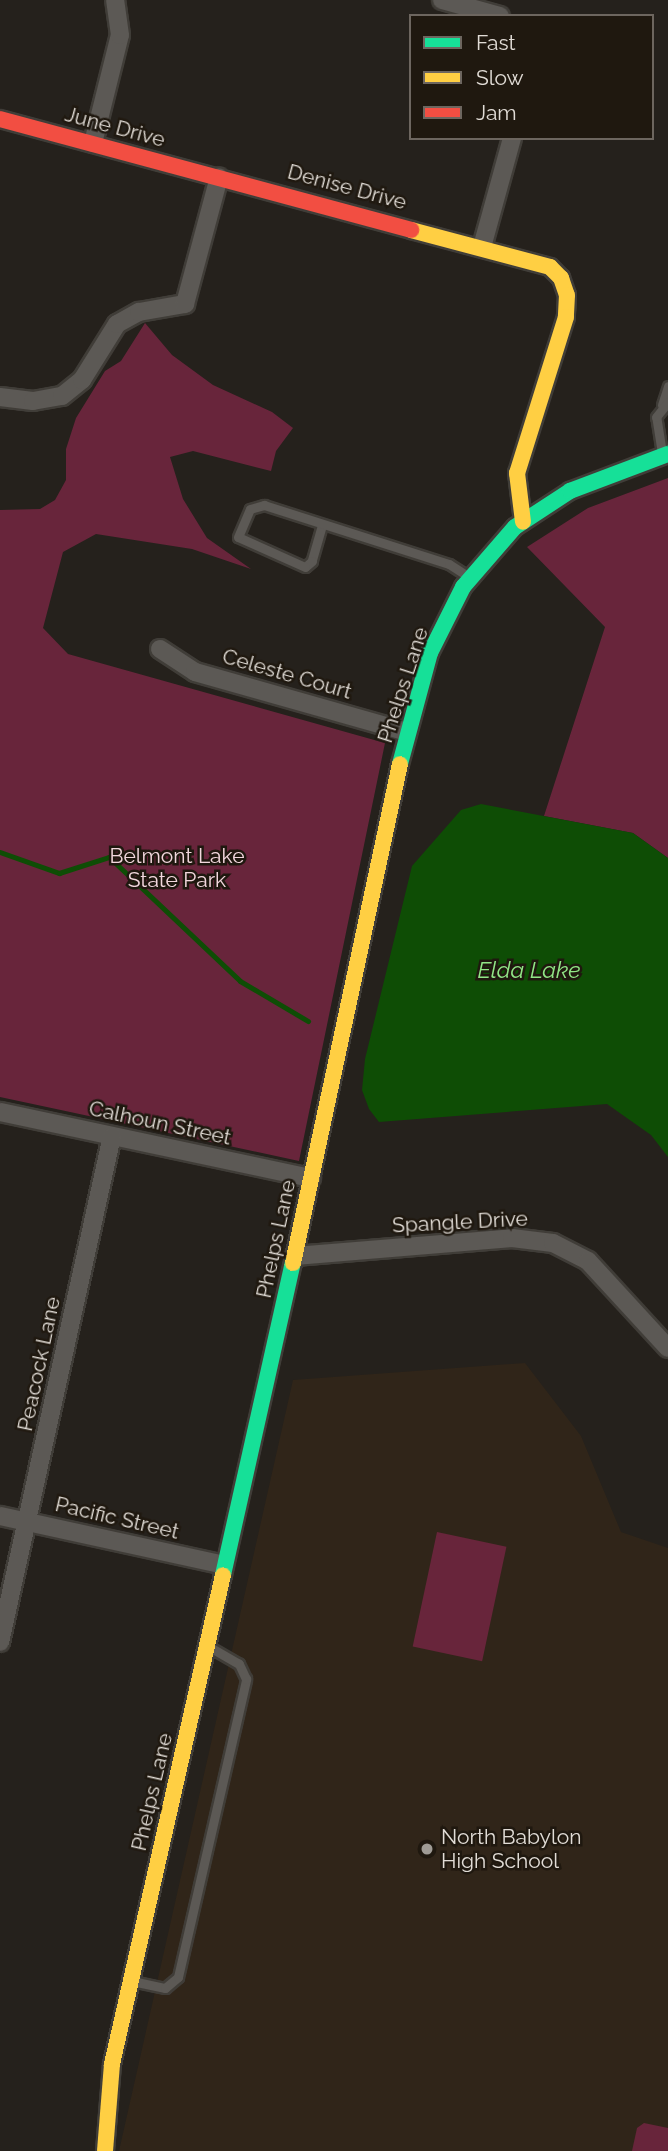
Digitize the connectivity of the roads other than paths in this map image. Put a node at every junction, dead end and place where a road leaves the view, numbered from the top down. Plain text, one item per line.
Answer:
1 (115, 0) edge
2 (442, 0) edge
3 (493, 14) edge
4 (0, 119) edge
5 (511, 140) edge
6 (93, 143) junction
7 (219, 177) junction
8 (482, 247) junction
9 (668, 386) edge
10 (0, 397) edge
11 (665, 403) edge
12 (666, 456) edge
13 (523, 522) junction
14 (322, 525) junction
15 (470, 578) junction
16 (160, 649) dead end
17 (407, 732) junction
18 (0, 1112) edge
19 (112, 1136) junction
20 (311, 1178) junction
21 (295, 1256) junction
22 (668, 1348) edge
23 (0, 1516) edge
24 (28, 1522) junction
25 (224, 1565) junction
26 (0, 1642) edge
27 (206, 1645) junction
28 (131, 1980) junction
29 (105, 2151) edge

1 - 6 street
2 - 3 street
4 - 6 street, June Drive
5 - 8 street
6 - 7 street, June Drive
7 - 8 street, Denise Drive
7 - 10 street
8 - 13 street, Denise Drive
9 - 11 lane
11 - 12 lane
12 - 13 street, Phelps Lane
13 - 15 street, Phelps Lane
14 - 14 lane
14 - 15 lane
15 - 17 street, Phelps Lane
16 - 17 street, Celeste Court
17 - 20 street, Phelps Lane
18 - 19 street, Calhoun Street
19 - 20 street, Calhoun Street
19 - 24 street, Peacock Lane
20 - 21 street, Phelps Lane
21 - 22 street, Spangle Drive
21 - 25 street, Phelps Lane
23 - 24 street, Pacific Street
24 - 25 street, Pacific Street
24 - 26 street, Peacock Lane
25 - 27 street, Phelps Lane
27 - 28 street, Phelps Lane
27 - 28 lane
28 - 29 street, Phelps Lane

